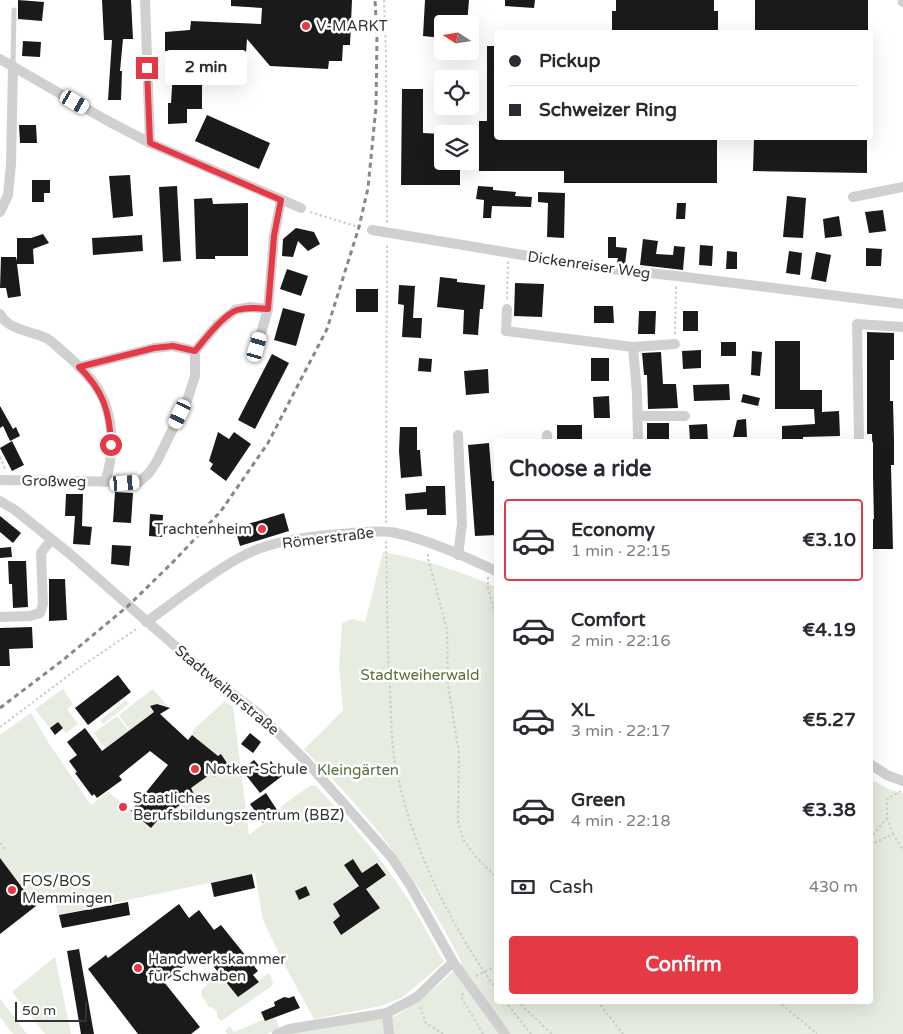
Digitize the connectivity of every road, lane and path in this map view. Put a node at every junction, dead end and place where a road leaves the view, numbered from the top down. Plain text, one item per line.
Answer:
1 (145, 0) edge
2 (384, 0) edge
3 (901, 0) edge
4 (903, 5) edge
5 (14, 10) dead end
6 (0, 59) edge
7 (12, 66) junction
8 (150, 143) junction
9 (903, 187) edge
10 (4, 194) edge
11 (854, 197) dead end
12 (281, 200) junction
13 (301, 208) joint
14 (0, 212) edge
15 (372, 230) joint
16 (387, 234) junction
17 (509, 253) junction
18 (677, 276) junction
19 (903, 304) edge
20 (268, 309) junction
21 (507, 309) joint
22 (0, 314) edge
23 (3, 326) edge
24 (903, 327) edge
25 (675, 344) joint
26 (257, 347) dead end
27 (633, 348) junction
28 (195, 351) junction
29 (79, 367) junction
30 (637, 416) junction
31 (686, 416) dead end
32 (458, 435) dead end
33 (638, 439) edge
34 (859, 439) edge
35 (0, 480) edge
36 (105, 482) junction
37 (0, 501) edge
38 (386, 532) junction
39 (51, 540) junction
40 (430, 544) junction
41 (458, 554) junction
42 (482, 564) junction
43 (494, 569) edge
44 (494, 610) edge
45 (0, 617) edge
46 (146, 622) junction
47 (0, 727) edge
48 (873, 766) edge
49 (903, 782) edge
50 (903, 790) edge
51 (887, 818) junction
52 (893, 834) junction
53 (873, 835) edge
54 (0, 843) edge
55 (873, 844) edge
56 (5, 848) dead end
57 (903, 851) edge
58 (494, 875) edge
59 (453, 962) junction
60 (494, 967) edge
61 (484, 972) junction
62 (494, 984) edge
63 (417, 997) junction
64 (507, 1004) edge
65 (520, 1004) edge
66 (599, 1004) edge
67 (782, 1004) edge
68 (386, 1013) junction
69 (277, 1034) edge
70 (389, 1034) edge
71 (443, 1034) edge
72 (504, 1034) edge
73 (531, 1034) edge
74 (552, 1034) edge
75 (623, 1034) edge
76 (817, 1034) edge

1 - 8 street
2 - 16 path
3 - 4 lane
5 - 7 lane
6 - 7 street
7 - 8 street
7 - 10 street
8 - 12 street
9 - 11 street
10 - 14 street
12 - 13 street
12 - 20 street
13 - 15 path
15 - 16 street, Dickenreiser Weg
16 - 17 street, Dickenreiser Weg
16 - 38 path
17 - 18 street, Dickenreiser Weg
17 - 21 path
18 - 19 street, Dickenreiser Weg
18 - 25 path
20 - 26 street
20 - 28 street
21 - 27 street
22 - 23 street
23 - 29 street
24 - 34 street
25 - 27 street
27 - 30 street
28 - 29 street
28 - 36 street, Großweg
29 - 36 street
30 - 31 street
30 - 33 street
32 - 41 street
35 - 36 street, Großweg
37 - 39 street, Stadtweiherstraße
38 - 40 street, Römerstraße
38 - 46 street, Römerstraße
38 - 61 path
39 - 45 street
39 - 46 street, Stadtweiherstraße
40 - 41 street, Römerstraße
40 - 58 path
41 - 42 street, Römerstraße
42 - 43 street, Römerstraße
42 - 44 path
46 - 47 path
46 - 59 street, Stadtweiherstraße
48 - 49 street
50 - 51 path
51 - 52 path
51 - 53 path
52 - 55 path
52 - 57 path
54 - 56 path
59 - 63 street
59 - 72 street, Stadtweiherstraße
60 - 61 path
61 - 62 path
63 - 68 street
63 - 71 path
64 - 73 path
65 - 74 path
66 - 75 path
67 - 76 path
68 - 69 street
68 - 70 street

